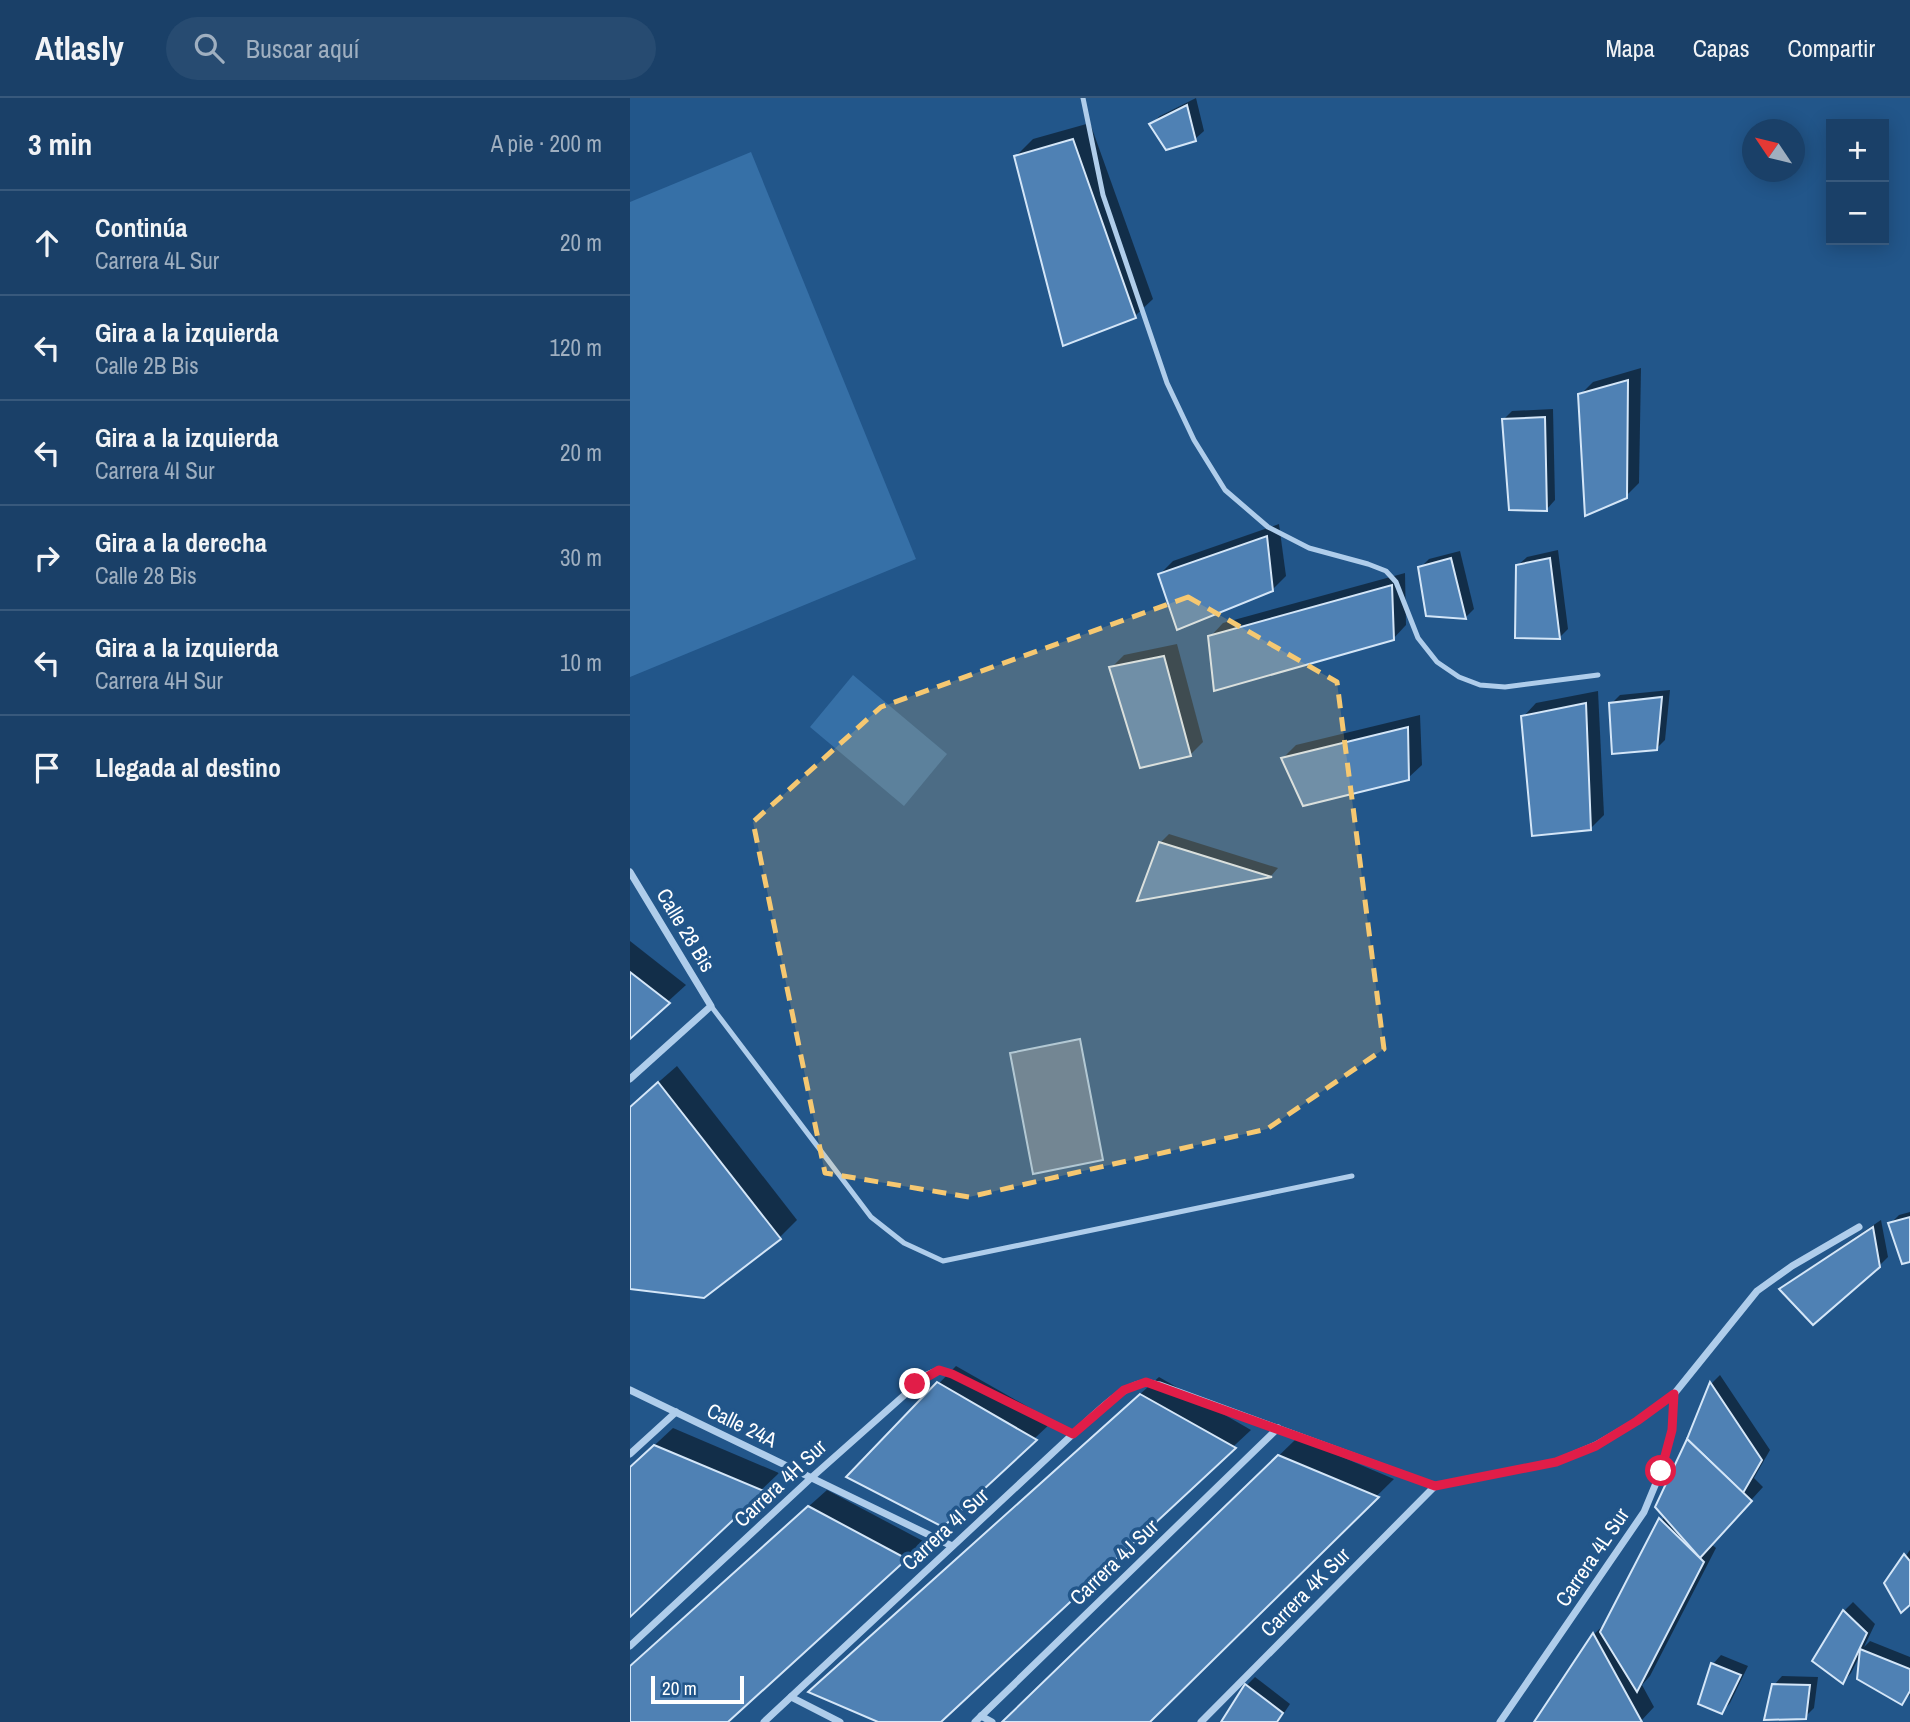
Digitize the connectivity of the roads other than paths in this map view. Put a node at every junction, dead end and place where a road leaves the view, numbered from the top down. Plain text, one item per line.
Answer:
1 (1083, 98) edge
2 (1598, 675) dead end
3 (630, 872) edge
4 (711, 1006) junction
5 (630, 1079) edge
6 (1352, 1176) dead end
7 (1859, 1227) dead end
8 (630, 1390) edge
9 (1674, 1394) junction
10 (676, 1412) junction
11 (1278, 1428) junction
12 (1073, 1434) junction
13 (630, 1454) edge
14 (811, 1478) junction
15 (1435, 1486) junction
16 (952, 1546) junction
17 (630, 1646) edge
18 (791, 1697) junction
19 (978, 1719) edge
20 (764, 1722) edge
21 (840, 1722) edge
22 (992, 1722) edge
23 (1201, 1722) edge
24 (1500, 1722) edge

1 - 2 lane
3 - 4 street, Calle 28 Bis
4 - 5 street
4 - 6 lane
7 - 9 street
8 - 10 street, Calle 24A
9 - 15 street
9 - 24 street, Carrera 4L Sur
10 - 13 street
10 - 14 street, Calle 24A
11 - 12 street, Carrera 4I Sur
11 - 15 street
11 - 19 street, Carrera 4J Sur
12 - 14 street, Carrera 4H Sur
12 - 16 street, Carrera 4I Sur
14 - 16 street, Calle 24A
14 - 17 street, Carrera 4H Sur
15 - 23 street, Carrera 4K Sur
16 - 18 street, Carrera 4I Sur
18 - 20 street, Carrera 4I Sur
18 - 21 street
19 - 22 street

